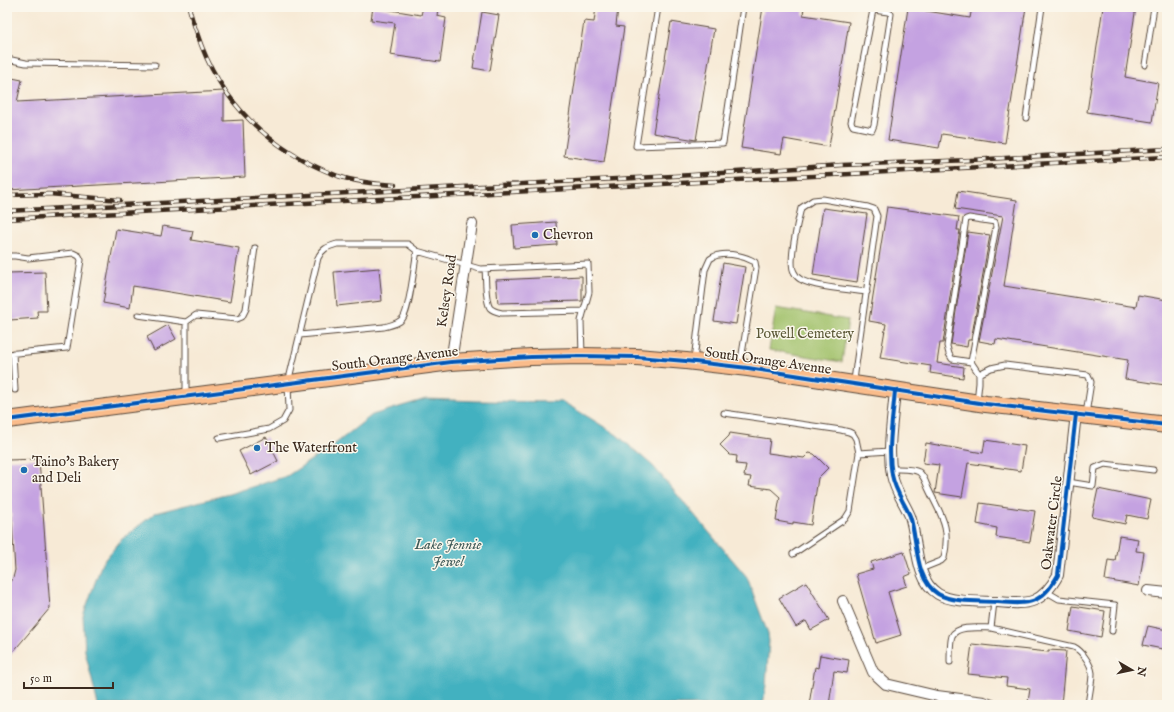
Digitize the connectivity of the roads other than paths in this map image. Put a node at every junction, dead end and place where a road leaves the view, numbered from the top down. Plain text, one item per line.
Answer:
1 (658, 7) edge
2 (743, 7) edge
3 (1042, 7) edge
4 (1154, 7) edge
5 (873, 8) edge
6 (7, 58) edge
7 (155, 65) dead end
8 (1145, 65) dead end
9 (1026, 118) dead end
10 (472, 224) dead end
11 (255, 248) dead end
12 (417, 251) junction
13 (7, 256) edge
14 (465, 265) junction
15 (485, 269) junction
16 (867, 292) junction
17 (584, 311) junction
18 (138, 315) dead end
19 (186, 322) junction
20 (300, 335) junction
21 (10, 353) edge
22 (582, 356) junction
23 (451, 362) junction
24 (694, 362) junction
25 (971, 362) junction
26 (740, 367) junction
27 (979, 374) junction
28 (288, 383) junction
29 (854, 384) junction
30 (15, 390) dead end
31 (895, 390) junction
32 (186, 397) junction
33 (976, 402) junction
34 (724, 414) dead end
35 (1081, 415) junction
36 (7, 420) edge
37 (1167, 425) edge
38 (219, 438) dead end
39 (890, 451) junction
40 (859, 453) junction
41 (892, 469) junction
42 (1153, 470) dead end
43 (1068, 482) junction
44 (793, 554) dead end
45 (921, 569) junction
46 (1148, 590) dead end
47 (1047, 592) junction
48 (1167, 593) edge
49 (843, 601) dead end
50 (994, 602) junction
51 (991, 628) junction
52 (1112, 630) dead end
53 (950, 662) dead end
54 (992, 705) edge
55 (1088, 705) edge

1 - 2 lane
3 - 9 lane
4 - 8 lane
5 - 5 lane
6 - 7 lane
10 - 14 street, Kelsey Road
11 - 19 lane
12 - 14 lane
12 - 20 lane
12 - 20 lane
13 - 21 lane
14 - 15 lane
14 - 23 street, Kelsey Road
15 - 17 lane
15 - 17 lane
16 - 16 lane
16 - 29 lane
17 - 22 lane
18 - 19 lane
19 - 32 lane
20 - 28 lane
21 - 30 lane
22 - 23 main road, South Orange Avenue
22 - 24 main road, South Orange Avenue
23 - 28 main road, South Orange Avenue
24 - 26 main road, South Orange Avenue
24 - 26 lane
25 - 25 lane
25 - 27 lane
26 - 29 main road, South Orange Avenue
27 - 33 lane
27 - 35 lane
28 - 32 main road, South Orange Avenue
28 - 38 lane
29 - 31 main road, South Orange Avenue
31 - 33 main road, South Orange Avenue
31 - 39 street, Oakwater Circle
32 - 36 main road, South Orange Avenue
33 - 35 main road, South Orange Avenue
34 - 40 lane
35 - 37 main road, South Orange Avenue
35 - 43 street, Oakwater Circle
39 - 40 lane
39 - 41 street, Oakwater Circle
40 - 44 lane
41 - 45 street, Oakwater Circle
41 - 45 lane
42 - 43 lane
43 - 47 street, Oakwater Circle
45 - 50 street, Oakwater Circle
46 - 48 street
47 - 50 street, Oakwater Circle
47 - 52 lane
49 - 54 street
50 - 51 lane
51 - 53 lane
51 - 55 lane

